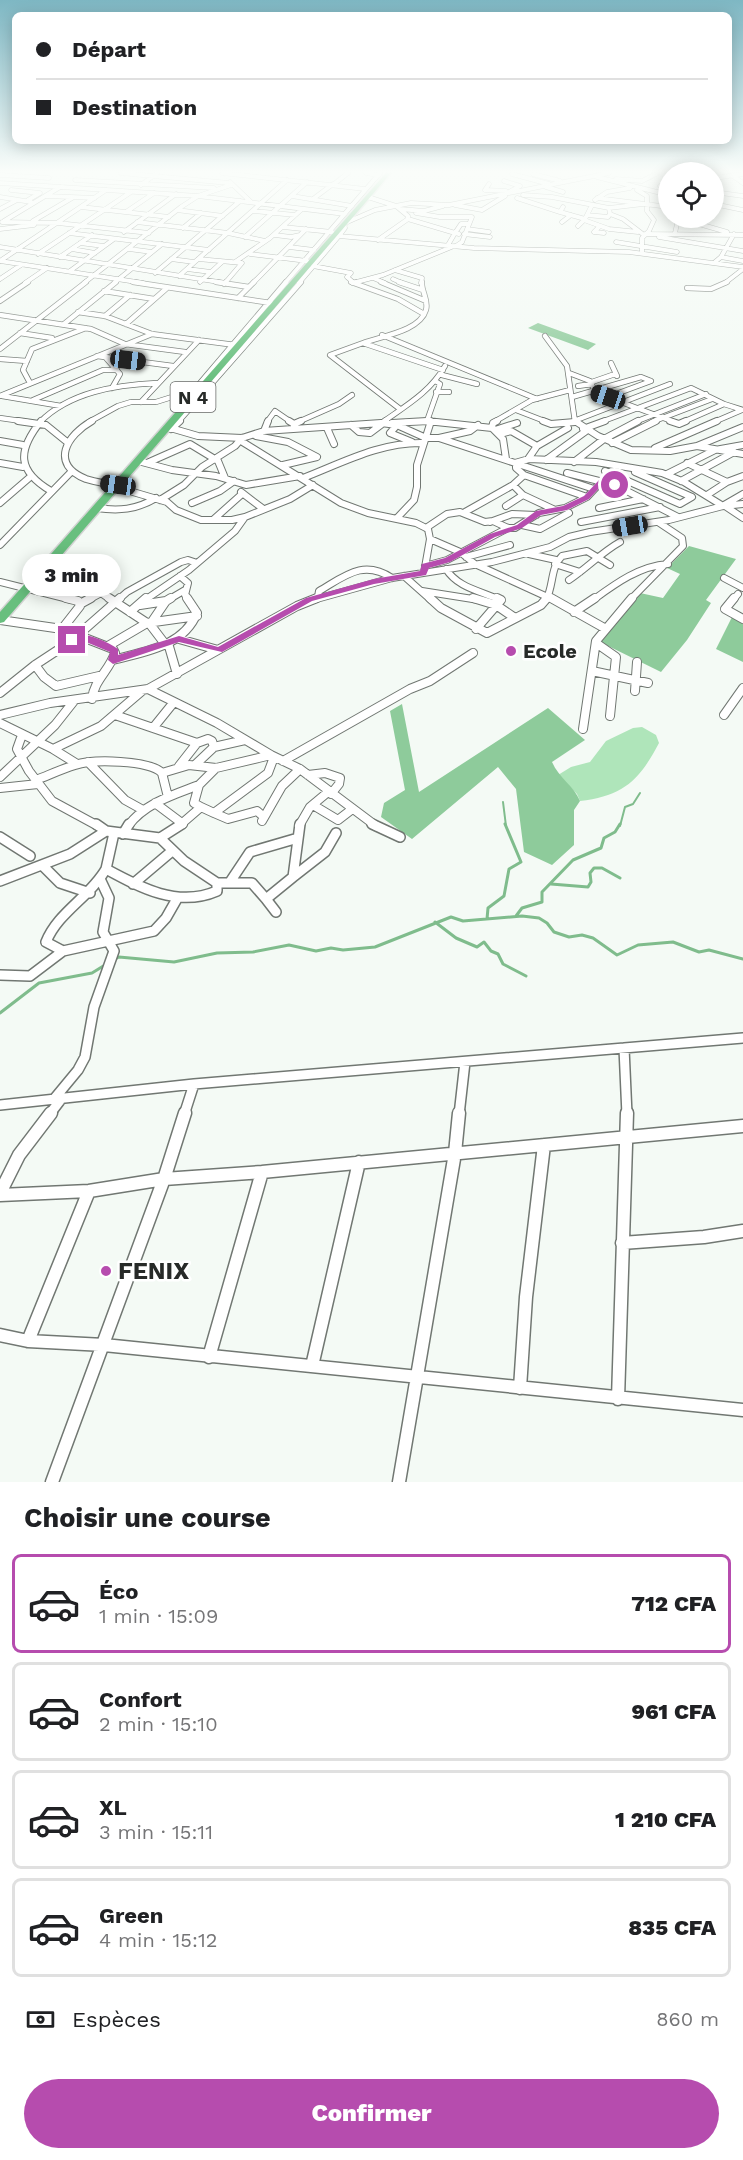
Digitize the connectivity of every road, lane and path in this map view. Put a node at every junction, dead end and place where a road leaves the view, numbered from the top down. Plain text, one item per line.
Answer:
1 (28, 242) edge
2 (55, 242) edge
3 (109, 242) edge
4 (139, 242) edge
5 (141, 242) edge
6 (192, 242) edge
7 (217, 242) edge
8 (264, 242) edge
9 (293, 242) edge
10 (324, 242) edge
11 (328, 242) edge
12 (408, 242) edge
13 (450, 242) edge
14 (462, 242) joint
15 (597, 242) edge
16 (647, 242) edge
17 (651, 242) edge
18 (658, 242) edge
19 (658, 242) edge
20 (694, 242) edge
21 (729, 242) edge
22 (80, 243) joint
23 (162, 244) junction
24 (448, 245) junction
25 (742, 245) edge
26 (104, 246) junction
27 (455, 246) junction
28 (186, 247) junction
29 (289, 247) junction
30 (0, 248) edge
31 (474, 248) junction
32 (72, 249) junction
33 (129, 249) junction
34 (734, 249) junction
35 (16, 250) junction
36 (209, 250) junction
37 (314, 250) junction
38 (725, 251) junction
39 (743, 251) edge
40 (152, 252) junction
41 (95, 253) junction
42 (38, 254) junction
43 (250, 254) junction
44 (743, 256) edge
45 (60, 257) junction
46 (278, 258) junction
47 (688, 259) junction
48 (171, 260) junction
49 (0, 261) edge
50 (84, 261) junction
51 (196, 261) junction
52 (235, 261) junction
53 (743, 261) edge
54 (222, 262) junction
55 (714, 262) junction
56 (310, 263) junction
57 (21, 264) junction
58 (109, 264) junction
59 (47, 268) junction
60 (743, 268) edge
61 (130, 269) junction
62 (187, 269) junction
63 (395, 270) junction
64 (70, 271) junction
65 (211, 272) junction
66 (155, 273) junction
67 (410, 274) junction
68 (383, 275) junction
69 (94, 276) junction
70 (178, 276) junction
71 (184, 277) junction
72 (374, 278) junction
73 (0, 279) edge
74 (393, 279) junction
75 (118, 280) junction
76 (202, 280) junction
77 (353, 283) junction
78 (224, 284) junction
79 (249, 287) junction
80 (167, 288) junction
81 (173, 288) junction
82 (687, 288) dead end
83 (423, 290) junction
84 (104, 291) junction
85 (190, 291) junction
86 (130, 295) junction
87 (238, 298) junction
88 (154, 299) junction
89 (0, 301) edge
90 (426, 301) junction
91 (271, 303) junction
92 (78, 312) junction
93 (424, 314) junction
94 (0, 315) edge
95 (8, 316) junction
96 (105, 316) junction
97 (36, 320) junction
98 (0, 322) edge
99 (64, 324) junction
100 (126, 324) junction
101 (88, 328) junction
102 (20, 333) junction
103 (152, 333) junction
104 (382, 335) junction
105 (545, 336) dead end
106 (55, 339) junction
107 (199, 340) junction
108 (363, 343) junction
109 (124, 344) junction
110 (235, 345) junction
111 (0, 349) edge
112 (185, 352) junction
113 (97, 356) junction
114 (106, 358) junction
115 (0, 359) edge
116 (27, 361) junction
117 (447, 362) junction
118 (611, 363) dead end
119 (172, 366) junction
120 (117, 370) junction
121 (443, 372) junction
122 (569, 373) junction
123 (615, 374) junction
124 (437, 382) junction
125 (30, 383) junction
126 (157, 383) junction
127 (592, 383) junction
128 (621, 383) junction
129 (477, 384) dead end
130 (670, 384) dead end
131 (578, 386) junction
132 (111, 388) junction
133 (570, 388) junction
134 (594, 391) junction
135 (436, 392) junction
136 (449, 392) dead end
137 (585, 393) junction
138 (706, 394) junction
139 (352, 395) dead end
140 (0, 396) edge
141 (572, 397) junction
142 (608, 397) junction
143 (537, 399) junction
144 (712, 399) junction
145 (33, 400) junction
146 (141, 402) junction
147 (624, 403) junction
148 (724, 404) junction
149 (61, 405) junction
150 (638, 408) junction
151 (400, 409) junction
152 (516, 410) junction
153 (743, 410) edge
154 (653, 414) junction
155 (0, 418) edge
156 (664, 418) junction
157 (429, 421) junction
158 (575, 422) junction
159 (38, 423) junction
160 (383, 423) junction
161 (517, 423) dead end
162 (680, 424) junction
163 (351, 425) junction
164 (478, 425) junction
165 (294, 426) junction
166 (397, 426) junction
167 (704, 427) junction
168 (743, 427) edge
169 (169, 428) junction
170 (327, 428) junction
171 (568, 428) dead end
172 (585, 430) junction
173 (264, 431) junction
174 (496, 431) junction
175 (722, 434) junction
176 (252, 436) junction
177 (212, 437) junction
178 (439, 438) junction
179 (241, 439) junction
180 (603, 439) junction
181 (424, 440) junction
182 (0, 441) edge
183 (67, 442) junction
184 (412, 442) junction
185 (612, 443) junction
186 (334, 444) dead end
187 (23, 445) junction
188 (537, 446) junction
189 (697, 446) junction
190 (743, 446) edge
191 (197, 448) junction
192 (651, 450) junction
193 (718, 450) junction
194 (734, 452) junction
195 (743, 454) edge
196 (215, 458) junction
197 (506, 459) junction
198 (528, 459) junction
199 (546, 460) junction
200 (138, 461) junction
201 (574, 462) junction
202 (147, 463) junction
203 (516, 463) junction
204 (605, 463) junction
205 (687, 463) junction
206 (0, 464) edge
207 (283, 465) junction
208 (23, 467) junction
209 (327, 470) junction
210 (636, 470) junction
211 (701, 470) junction
212 (72, 471) junction
213 (196, 473) junction
214 (567, 473) dead end
215 (666, 474) junction
216 (524, 475) junction
217 (604, 476) junction
218 (743, 476) edge
219 (302, 477) junction
220 (29, 478) junction
221 (225, 478) junction
222 (625, 478) junction
223 (236, 482) junction
224 (684, 482) junction
225 (727, 482) junction
226 (313, 485) junction
227 (513, 485) junction
228 (615, 485) junction
229 (117, 486) junction
230 (594, 489) junction
231 (51, 491) junction
232 (677, 491) junction
233 (242, 494) junction
234 (743, 494) edge
235 (523, 495) junction
236 (707, 495) junction
237 (587, 498) junction
238 (158, 499) junction
239 (643, 499) junction
240 (535, 501) junction
241 (0, 503) edge
242 (192, 503) dead end
243 (743, 504) edge
244 (507, 506) dead end
245 (724, 506) junction
246 (660, 507) junction
247 (96, 508) junction
248 (262, 508) junction
249 (599, 508) dead end
250 (553, 509) junction
251 (567, 511) junction
252 (465, 512) junction
253 (537, 514) junction
254 (245, 517) junction
255 (678, 517) junction
256 (397, 518) junction
257 (743, 518) edge
258 (214, 519) junction
259 (490, 522) junction
260 (581, 522) junction
261 (658, 522) junction
262 (522, 525) junction
263 (426, 528) junction
264 (508, 528) junction
265 (590, 532) junction
266 (430, 539) junction
267 (620, 542) dead end
268 (0, 545) edge
269 (510, 545) dead end
270 (527, 553) junction
271 (463, 555) junction
272 (598, 558) junction
273 (556, 562) junction
274 (197, 563) junction
275 (475, 564) junction
276 (668, 564) junction
277 (610, 565) dead end
278 (424, 569) junction
279 (446, 569) junction
280 (580, 572) junction
281 (180, 576) junction
282 (404, 576) junction
283 (392, 578) junction
284 (724, 578) dead end
285 (569, 580) dead end
286 (0, 582) edge
287 (27, 588) junction
288 (185, 590) junction
289 (422, 591) junction
290 (741, 591) edge
291 (546, 596) junction
292 (318, 597) junction
293 (115, 601) junction
294 (166, 601) junction
295 (80, 604) junction
296 (140, 605) junction
297 (496, 605) junction
298 (130, 612) junction
299 (574, 612) junction
300 (197, 616) junction
301 (515, 618) junction
302 (743, 618) edge
303 (0, 619) edge
304 (149, 623) junction
305 (62, 628) junction
306 (476, 629) junction
307 (606, 629) junction
308 (77, 636) junction
309 (179, 639) junction
310 (596, 643) junction
311 (166, 644) junction
312 (108, 646) junction
313 (219, 650) junction
314 (473, 653) dead end
315 (113, 660) junction
316 (637, 662) dead end
317 (35, 665) junction
318 (592, 671) junction
319 (177, 674) junction
320 (615, 675) junction
321 (99, 676) junction
322 (635, 681) junction
323 (648, 683) dead end
324 (743, 688) edge
325 (145, 690) junction
326 (635, 691) dead end
327 (0, 693) edge
328 (116, 695) junction
329 (92, 699) junction
330 (74, 701) junction
331 (174, 702) junction
332 (122, 708) junction
333 (0, 715) edge
334 (115, 715) junction
335 (724, 715) dead end
336 (610, 716) dead end
337 (0, 723) edge
338 (153, 728) junction
339 (583, 729) dead end
340 (22, 735) junction
341 (247, 740) junction
342 (36, 742) junction
343 (197, 743) junction
344 (214, 747) junction
345 (53, 749) junction
346 (21, 756) junction
347 (272, 756) junction
348 (284, 761) junction
349 (88, 762) junction
350 (77, 764) junction
351 (195, 765) junction
352 (179, 766) junction
353 (216, 768) junction
354 (162, 772) junction
355 (304, 772) junction
356 (0, 777) edge
357 (37, 782) junction
358 (199, 785) junction
359 (0, 788) edge
360 (329, 793) junction
361 (168, 797) junction
362 (155, 803) junction
363 (313, 805) junction
364 (201, 807) junction
365 (143, 810) junction
366 (351, 810) junction
367 (214, 813) junction
368 (183, 824) junction
369 (114, 833) junction
370 (336, 833) dead end
371 (0, 837) edge
372 (400, 837) dead end
373 (160, 838) junction
374 (298, 838) junction
375 (172, 851) junction
376 (30, 856) dead end
377 (42, 865) junction
378 (106, 869) junction
379 (293, 877) junction
380 (0, 880) edge
381 (101, 881) junction
382 (230, 882) junction
383 (217, 883) junction
384 (133, 884) junction
385 (90, 892) junction
386 (178, 897) junction
387 (266, 899) junction
388 (276, 912) dead end
389 (110, 941) junction
390 (63, 951) junction
391 (0, 975) edge
392 (743, 1038) edge
393 (624, 1048) junction
394 (465, 1062) junction
395 (194, 1084) junction
396 (58, 1098) junction
397 (0, 1105) edge
398 (743, 1126) edge
399 (628, 1136) junction
400 (543, 1145) junction
401 (455, 1153) junction
402 (359, 1162) junction
403 (262, 1172) junction
404 (164, 1179) junction
405 (89, 1191) junction
406 (0, 1194) edge
407 (743, 1230) edge
408 (622, 1243) junction
409 (0, 1335) edge
410 (28, 1341) junction
411 (104, 1345) junction
412 (209, 1357) junction
413 (312, 1366) junction
414 (416, 1378) junction
415 (520, 1388) junction
416 (618, 1399) junction
417 (743, 1410) edge
418 (52, 1482) edge
419 (399, 1482) edge

1 - 35 street
2 - 42 street
3 - 26 street
4 - 33 street
5 - 23 street
6 - 28 street
7 - 36 street
8 - 43 street
9 - 29 street
10 - 37 street
11 - 56 highway, N 4
12 - 24 street
13 - 24 street
14 - 27 street
14 - 31 street
15 - 31 street
16 - 47 street
17 - 47 street
18 - 38 street
19 - 38 street
20 - 38 street
21 - 38 street
22 - 26 street
22 - 32 street
23 - 28 street
23 - 40 street
24 - 27 street
25 - 34 street
26 - 41 street
27 - 31 street
27 - 63 street
28 - 36 street
28 - 48 street
29 - 37 street
29 - 46 street
30 - 35 street
32 - 41 street
32 - 45 street
33 - 40 street
33 - 58 street
34 - 38 street
34 - 39 street
35 - 42 street
35 - 49 street
36 - 51 street
37 - 56 street
38 - 44 street
38 - 53 street
38 - 55 street
40 - 61 street
41 - 50 street
42 - 45 street
43 - 46 street
43 - 52 street
45 - 50 street
46 - 56 street
46 - 79 street
47 - 55 street
48 - 51 street
48 - 66 street
49 - 57 street
50 - 58 street
50 - 64 street
51 - 54 street
51 - 62 street
52 - 54 street
52 - 78 street
54 - 65 street
55 - 60 street
56 - 77 street
56 - 91 highway, N 4
56 - 169 street
57 - 59 street
57 - 73 street
58 - 61 street
58 - 69 street
59 - 64 street
59 - 89 street
60 - 82 street
61 - 66 street
61 - 75 street
62 - 65 street
62 - 70 street
63 - 67 street
63 - 68 street
64 - 69 street
65 - 76 street
66 - 70 street
67 - 74 street
67 - 83 street
68 - 72 street
68 - 74 street
69 - 75 street
69 - 97 street
70 - 71 street
71 - 76 street
71 - 81 street
72 - 77 street
72 - 90 street
74 - 83 street
75 - 80 street
75 - 84 street
76 - 78 street
76 - 85 street
77 - 93 street
78 - 79 street
79 - 87 street
80 - 81 street
80 - 88 street
81 - 85 street
83 - 90 street
84 - 86 street
84 - 92 street
85 - 87 street
86 - 88 street
86 - 96 street
87 - 91 street
88 - 100 street
90 - 93 street
91 - 110 highway, N 4
92 - 96 street
92 - 99 street
93 - 104 street
94 - 95 street
95 - 97 street
95 - 98 street
96 - 100 street
97 - 99 street
97 - 102 street
99 - 101 street
100 - 103 street
101 - 106 street
101 - 109 street
102 - 106 street
102 - 111 street
103 - 107 street
103 - 109 street
104 - 108 street
104 - 117 street
105 - 122 street
106 - 116 street
107 - 110 street
107 - 112 street
108 - 121 street
108 - 151 street
109 - 112 street
109 - 113 street
110 - 146 street
110 - 169 highway, N 4
112 - 119 street
113 - 114 street
113 - 125 street
114 - 119 street
114 - 120 street
115 - 116 street
116 - 125 street
117 - 121 street
117 - 143 street
118 - 123 street
119 - 126 street
120 - 132 street
120 - 145 street
121 - 124 street
121 - 129 street
122 - 127 street
122 - 133 street
123 - 127 street
123 - 128 street
124 - 135 street
124 - 151 street
125 - 140 street
126 - 132 street
126 - 146 street
127 - 131 street
127 - 134 street
128 - 134 street
128 - 142 street
130 - 147 street
131 - 133 street
131 - 137 street
132 - 149 street
133 - 141 street
133 - 143 street
134 - 137 street
134 - 142 street
135 - 136 street
135 - 157 street
137 - 141 street
138 - 144 street
138 - 150 street
138 - 154 street
139 - 165 street
140 - 145 street
141 - 158 street
142 - 147 street
143 - 152 street
144 - 148 street
144 - 156 street
145 - 149 street
146 - 183 street
147 - 150 street
147 - 158 street
148 - 153 street
148 - 162 street
149 - 159 street
150 - 154 street
150 - 172 street
151 - 160 street
152 - 158 street
152 - 174 street
153 - 167 street
154 - 156 street
154 - 180 street
155 - 159 street
156 - 162 street
156 - 185 street
157 - 160 street
157 - 164 street
157 - 181 street
158 - 172 street
159 - 183 street
159 - 187 street
160 - 163 street
160 - 163 street
160 - 166 street
161 - 174 street
162 - 167 street
163 - 170 street
164 - 174 street
164 - 178 street
165 - 170 street
165 - 173 street
165 - 173 street
166 - 181 street
166 - 184 street
167 - 175 street
167 - 192 street
168 - 175 street
169 - 177 street
169 - 200 highway, N 4
170 - 186 street
171 - 188 street
172 - 180 street
172 - 199 street
173 - 176 street
174 - 188 street
174 - 197 street
175 - 189 street
176 - 179 street
176 - 207 street
177 - 179 street
177 - 191 street
178 - 181 street
178 - 197 street
179 - 196 street
179 - 207 street
180 - 185 street
180 - 201 street
181 - 184 street
181 - 256 street
182 - 187 street
183 - 212 street
184 - 209 street
185 - 192 street
187 - 208 street
188 - 198 street
189 - 192 street
189 - 193 street
190 - 193 street
191 - 196 street
191 - 202 street
193 - 194 street
193 - 205 street
194 - 195 street
194 - 211 street
196 - 213 street
196 - 221 street
197 - 203 street
198 - 199 street
198 - 203 street
199 - 201 street
200 - 202 street
200 - 229 highway, N 4
201 - 204 street
202 - 213 street
203 - 216 street
203 - 230 street
204 - 210 street
204 - 217 street
205 - 211 street
205 - 215 street
206 - 208 street
207 - 219 street
208 - 220 street
209 - 219 street
209 - 226 street
210 - 215 street
210 - 222 street
210 - 232 street
211 - 224 street
211 - 225 street
212 - 229 street
212 - 231 street
213 - 221 street
213 - 238 street
214 - 217 street
215 - 224 street
216 - 227 street
216 - 237 street
217 - 222 street
217 - 228 street
217 - 230 street
218 - 225 street
219 - 223 street
219 - 226 street
220 - 231 street
220 - 241 street
221 - 223 street
222 - 228 street
222 - 232 street
223 - 233 street
223 - 242 street
224 - 232 street
224 - 236 street
225 - 236 street
226 - 248 street
226 - 256 street
227 - 235 street
227 - 252 street
228 - 239 street
229 - 238 street
229 - 247 highway, N 4
230 - 237 street
231 - 268 street
233 - 248 street
233 - 258 street
234 - 245 street
235 - 240 street
235 - 244 street
236 - 245 street
237 - 251 street
238 - 247 street
238 - 258 street
239 - 246 street
239 - 249 street
240 - 250 street
240 - 253 street
243 - 245 street
245 - 255 street
245 - 257 street
246 - 255 street
246 - 260 street
247 - 287 highway, N 4
248 - 254 street
250 - 251 street
250 - 253 street
251 - 260 street
251 - 262 street
252 - 259 street
252 - 263 street
253 - 259 street
253 - 262 street
254 - 258 street
254 - 274 street
255 - 261 street
256 - 263 street
259 - 264 street
260 - 265 street
261 - 265 street
261 - 276 street
262 - 264 street
263 - 266 street
264 - 271 street
265 - 270 street
266 - 271 street
266 - 278 street
267 - 272 street
269 - 271 street
270 - 273 street
270 - 275 street
271 - 275 street
271 - 278 street
272 - 273 street
272 - 277 street
272 - 280 street
273 - 280 street
273 - 291 street
274 - 281 street
274 - 293 street
275 - 279 street
275 - 291 street
276 - 299 street
276 - 307 street
278 - 279 street
278 - 282 street
279 - 297 street
280 - 285 street
281 - 288 street
281 - 296 street
282 - 283 street
282 - 289 street
283 - 292 street
283 - 292 street
284 - 290 street
286 - 287 street
287 - 295 street
287 - 303 highway, N 4
288 - 294 street
288 - 300 street
289 - 297 street
289 - 306 street
290 - 302 street
291 - 299 street
291 - 301 street
292 - 313 street
293 - 295 street
293 - 298 street
293 - 308 street
294 - 296 street
294 - 304 street
295 - 305 street
296 - 298 street
297 - 301 street
297 - 306 street
298 - 304 street
299 - 307 street
300 - 304 street
300 - 309 street
301 - 306 street
303 - 305 street
304 - 311 street
304 - 312 street
305 - 308 street
307 - 310 street
308 - 312 street
308 - 317 street
309 - 311 street
309 - 313 street
310 - 318 street
310 - 320 street
311 - 315 street
311 - 319 street
312 - 315 street
313 - 319 street
314 - 348 street
315 - 321 street
316 - 322 street
317 - 321 street
317 - 327 street
318 - 320 street
318 - 339 street
319 - 325 street
320 - 322 street
320 - 336 street
321 - 329 street
322 - 323 street
322 - 326 street
324 - 335 street
325 - 328 street
325 - 331 street
325 - 332 street
328 - 329 street
328 - 332 street
329 - 330 street
330 - 333 street
330 - 342 street
331 - 338 street
331 - 341 street
332 - 334 street
334 - 338 street
334 - 345 street
337 - 340 street
338 - 343 street
340 - 342 street
340 - 346 street
341 - 344 street
341 - 347 street
342 - 345 street
342 - 346 street
343 - 344 street
343 - 352 street
344 - 351 street
345 - 350 street
346 - 356 street
346 - 357 street
347 - 348 street
347 - 353 street
347 - 367 street
348 - 355 street
349 - 350 street
349 - 354 street
349 - 365 street
350 - 357 street
351 - 352 street
351 - 353 street
352 - 354 street
353 - 358 street
354 - 361 street
355 - 360 street
355 - 360 street
355 - 367 street
357 - 359 street
357 - 369 street
358 - 361 street
358 - 364 street
360 - 363 street
360 - 366 street
361 - 362 street
362 - 365 street
362 - 368 street
363 - 366 street
363 - 374 street
364 - 367 street
364 - 368 street
365 - 369 street
366 - 372 street
368 - 373 street
369 - 373 street
369 - 377 street
369 - 378 street
370 - 379 street
371 - 376 street
373 - 375 street
374 - 379 street
374 - 382 street
375 - 383 street
375 - 384 street
377 - 380 street
377 - 385 street
378 - 381 street
378 - 384 street
379 - 387 street
381 - 385 street
381 - 389 street
382 - 383 street
382 - 387 street
383 - 386 street
384 - 386 street
385 - 390 street
386 - 389 street
387 - 388 street
389 - 390 street
389 - 396 street
390 - 391 street
392 - 393 street
393 - 394 street
393 - 399 street
394 - 395 street
394 - 401 street
395 - 396 street
395 - 404 street
396 - 397 street
396 - 406 street
398 - 399 street
399 - 400 street
399 - 408 street
400 - 401 street
400 - 415 street
401 - 402 street
401 - 414 street
402 - 403 street
402 - 413 street
403 - 404 street
403 - 412 street
404 - 405 street
404 - 411 street
405 - 406 street
405 - 410 street
407 - 408 street
408 - 416 street
409 - 410 street
410 - 411 street
411 - 412 street
411 - 418 street
412 - 413 street
413 - 414 street
414 - 415 street
414 - 419 street
415 - 416 street
416 - 417 street

